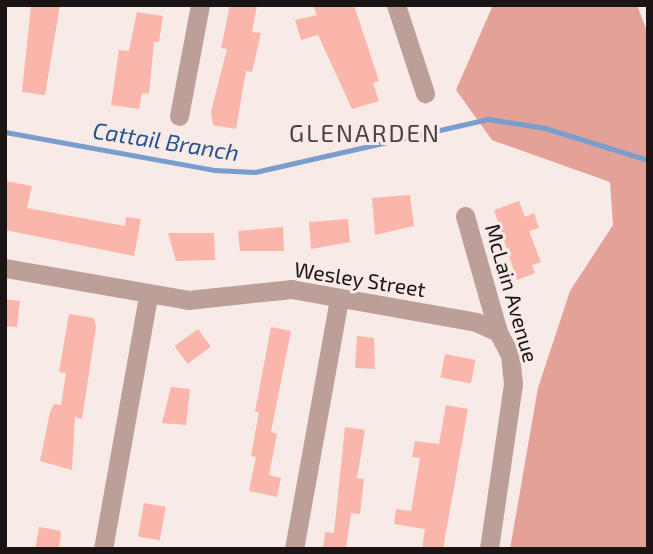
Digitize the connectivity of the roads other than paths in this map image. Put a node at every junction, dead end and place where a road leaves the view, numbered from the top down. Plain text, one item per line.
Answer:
1 (200, 5) edge
2 (396, 5) edge
3 (425, 93) dead end
4 (179, 116) dead end
5 (465, 216) dead end
6 (5, 268) edge
7 (148, 296) junction
8 (339, 298) junction
9 (498, 332) junction
10 (103, 549) edge
11 (294, 549) edge
12 (489, 549) edge

1 - 4 street
2 - 3 street
5 - 9 street, McLain Avenue
6 - 7 street, Wesley Street
7 - 8 street, Wesley Street
7 - 10 street
8 - 9 street, Wesley Street
8 - 11 street
9 - 12 street, McLain Avenue

